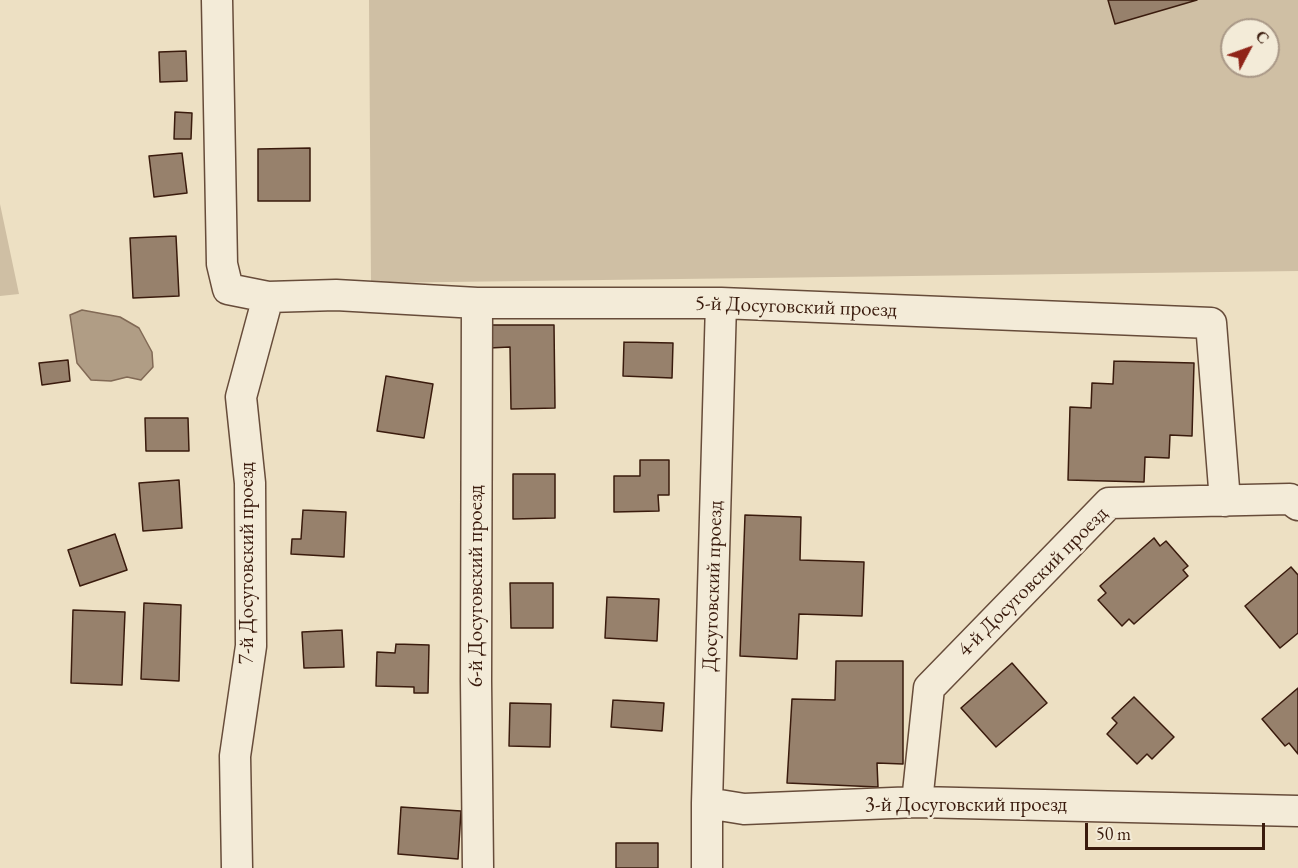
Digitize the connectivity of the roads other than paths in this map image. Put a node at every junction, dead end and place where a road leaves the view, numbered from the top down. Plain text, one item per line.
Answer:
1 (217, 0) edge
2 (268, 297) junction
3 (477, 303) junction
4 (721, 303) junction
5 (1225, 501) junction
6 (1298, 506) edge
7 (917, 802) junction
8 (706, 803) junction
9 (1298, 811) edge
10 (237, 868) edge
11 (478, 868) edge
12 (707, 868) edge

1 - 2 street, 5-й Досуговский проезд
2 - 3 street, 5-й Досуговский проезд
2 - 10 street, 7-й Досуговский проезд
3 - 4 street, 5-й Досуговский проезд
3 - 11 street, 6-й Досуговский проезд
4 - 5 street, 5-й Досуговский проезд
4 - 8 street, Досуговский проезд
5 - 6 street, 4-й Досуговский проезд
5 - 7 street, 4-й Досуговский проезд
7 - 8 street, 3-й Досуговский проезд
7 - 9 street, 3-й Досуговский проезд
8 - 12 street, Досуговский проезд

